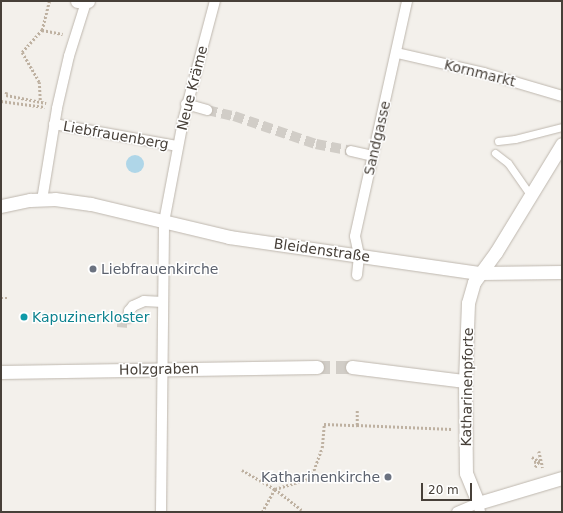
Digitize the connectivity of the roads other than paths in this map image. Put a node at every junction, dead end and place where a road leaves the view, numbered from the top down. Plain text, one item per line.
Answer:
1 (84, 1) edge
2 (215, 1) edge
3 (407, 1) edge
4 (397, 53) junction
5 (562, 96) edge
6 (186, 104) junction
7 (207, 110) tunnel mouth
8 (54, 122) junction
9 (562, 127) edge
10 (498, 141) dead end
11 (562, 144) edge
12 (178, 146) junction
13 (351, 151) tunnel mouth
14 (495, 153) dead end
15 (372, 156) junction
16 (530, 195) junction
17 (42, 200) junction
18 (1, 206) edge
19 (164, 222) junction
20 (359, 255) junction
21 (562, 272) edge
22 (480, 273) junction
23 (357, 275) dead end
24 (163, 302) junction
25 (128, 318) tunnel mouth
26 (317, 367) tunnel mouth
27 (352, 367) tunnel mouth
28 (161, 368) junction
29 (1, 372) edge
30 (465, 381) junction
31 (562, 478) edge
32 (479, 507) edge
33 (161, 512) edge
34 (457, 512) edge

1 - 8 street
2 - 6 street, Neue Kräme
3 - 4 street, Sandgasse
4 - 5 street, Kornmarkt
4 - 15 street, Sandgasse
6 - 7 street
6 - 12 street, Neue Kräme
8 - 12 street, Liebfrauenberg
8 - 17 street, Liebfrauenberg
9 - 10 lane
11 - 16 street
12 - 19 street, Neue Kräme
13 - 15 street
14 - 16 lane
15 - 20 street, Sandgasse
16 - 22 street
17 - 18 street
17 - 19 street
19 - 20 street, Bleidenstraße
19 - 24 street, Neue Kräme
20 - 22 street, Bleidenstraße
20 - 23 street, Sandgasse
21 - 22 street, Bleidenstraße
22 - 30 street, Katharinenpforte
24 - 25 street
24 - 28 street, Neue Kräme
26 - 28 street, Holzgraben
27 - 30 street
28 - 29 street, Holzgraben
28 - 33 street, Neue Kräme
30 - 32 street, Katharinenpforte
31 - 32 street
32 - 34 street

